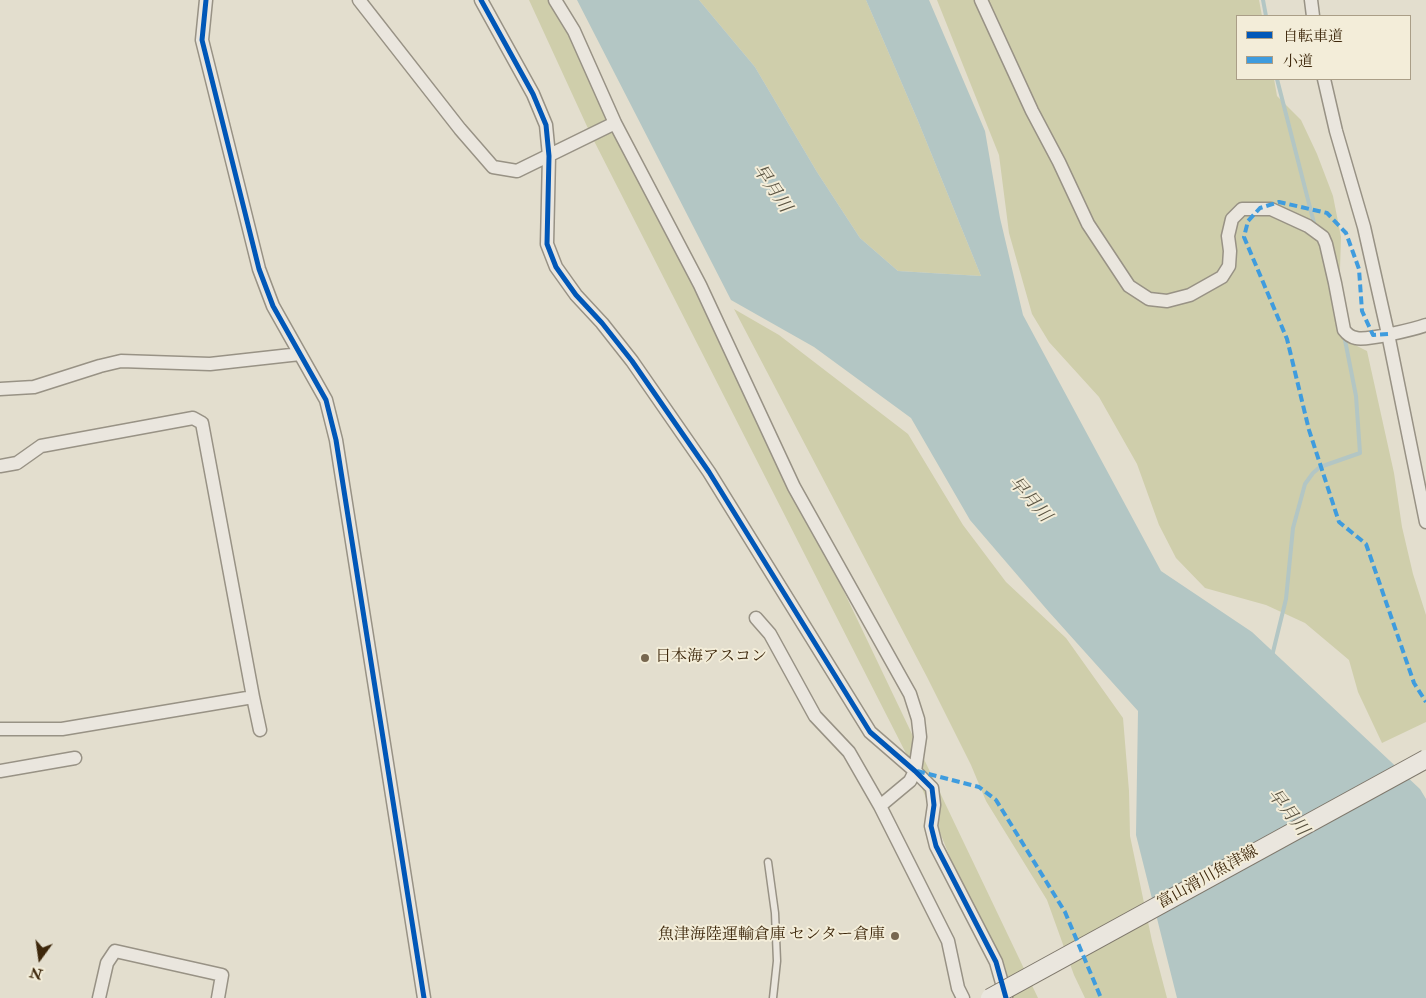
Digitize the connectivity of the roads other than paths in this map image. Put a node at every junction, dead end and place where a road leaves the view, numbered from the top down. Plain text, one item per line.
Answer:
1 (206, 0) edge
2 (360, 0) edge
3 (481, 0) edge
4 (555, 0) edge
5 (981, 0) edge
6 (1311, 0) edge
7 (1313, 15) edge
8 (1324, 80) edge
9 (615, 123) junction
10 (549, 156) junction
11 (1426, 325) edge
12 (1388, 334) junction
13 (300, 354) junction
14 (0, 389) edge
15 (0, 466) edge
16 (1426, 522) edge
17 (756, 618) dead end
18 (253, 697) junction
19 (0, 729) edge
20 (260, 730) dead end
21 (75, 758) dead end
22 (1426, 759) edge
23 (0, 771) edge
24 (916, 771) junction
25 (880, 806) junction
26 (768, 862) dead end
27 (99, 998) edge
28 (218, 998) edge
29 (424, 998) edge
30 (773, 998) edge
31 (963, 998) edge
32 (990, 998) edge
33 (1006, 998) edge

1 - 13 street
2 - 10 street
3 - 10 street
4 - 9 street
5 - 12 street
6 - 7 street
8 - 12 street
9 - 10 street
9 - 24 street
10 - 24 street
11 - 12 street
12 - 16 street
13 - 14 street
13 - 29 street
15 - 18 street
17 - 25 street
18 - 19 street
18 - 20 street
21 - 23 street
22 - 32 main road, 富山滑川魚津線, bridge
24 - 25 street
24 - 33 street
25 - 31 street
26 - 30 lane
27 - 28 street

